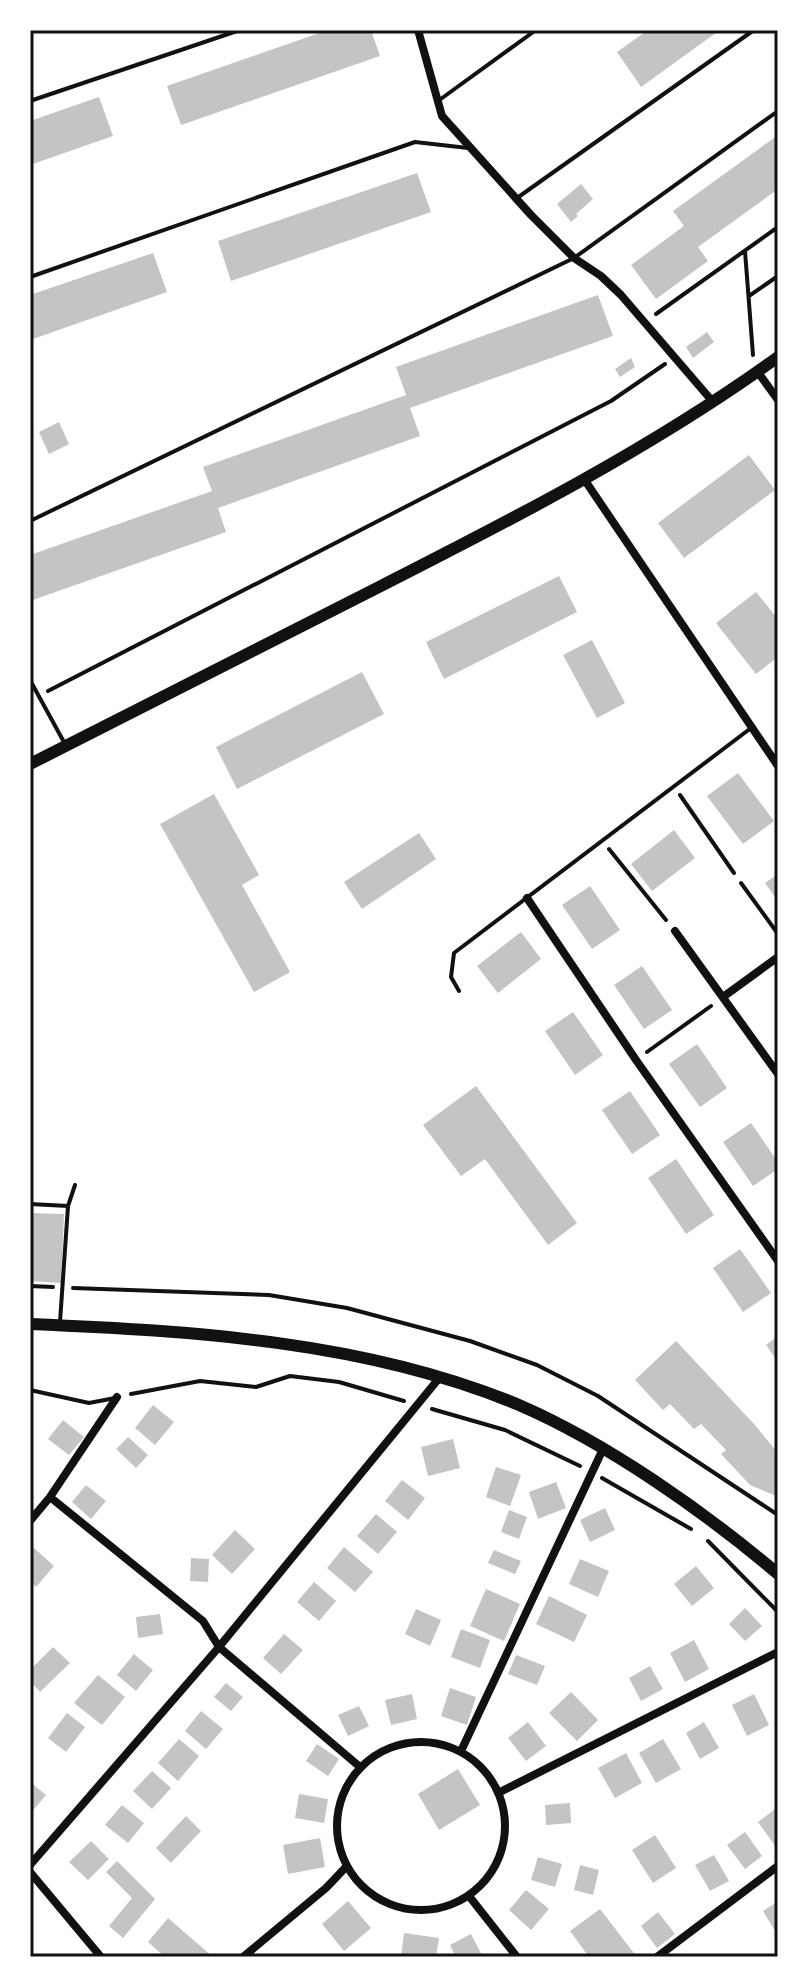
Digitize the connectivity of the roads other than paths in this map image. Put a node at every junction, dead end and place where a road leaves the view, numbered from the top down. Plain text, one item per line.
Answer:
1 (240, 30) edge
2 (418, 30) edge
3 (536, 30) edge
4 (754, 30) edge
5 (30, 101) edge
6 (438, 101) junction
7 (778, 111) edge
8 (470, 148) junction
9 (516, 199) junction
10 (574, 258) junction
11 (30, 277) edge
12 (778, 357) edge
13 (757, 371) junction
14 (778, 400) edge
15 (713, 402) junction
16 (584, 479) junction
17 (30, 521) edge
18 (30, 680) edge
19 (751, 728) junction
20 (66, 746) junction
21 (30, 764) edge
22 (778, 766) edge
23 (741, 883) road end
24 (527, 898) junction
25 (675, 931) road end
26 (778, 934) edge
27 (778, 957) edge
28 (459, 991) dead end
29 (723, 997) junction
30 (778, 1074) edge
31 (75, 1185) dead end
32 (30, 1204) edge
33 (68, 1206) junction
34 (778, 1261) edge
35 (30, 1324) edge
36 (60, 1325) junction
37 (440, 1377) junction
38 (30, 1390) edge
39 (117, 1397) joint
40 (603, 1449) junction
41 (50, 1497) junction
42 (30, 1521) edge
43 (778, 1574) edge
44 (219, 1647) junction
45 (778, 1652) edge
46 (461, 1751) junction
47 (360, 1767) junction
48 (498, 1793) junction
49 (30, 1865) edge
50 (778, 1866) edge
51 (346, 1867) junction
52 (30, 1872) edge
53 (469, 1896) junction
54 (101, 1957) edge
55 (243, 1957) edge
56 (517, 1957) edge
57 (657, 1957) edge

1 - 5 lane
2 - 6 street
3 - 6 lane
4 - 9 lane
6 - 8 street
7 - 10 lane
8 - 9 street
8 - 11 lane
9 - 10 street
10 - 15 street
10 - 17 lane
12 - 13 main road
13 - 14 street
13 - 15 main road
15 - 16 main road
16 - 19 street
16 - 20 main road
18 - 20 lane
19 - 22 street
19 - 24 lane
20 - 21 main road
23 - 26 lane
24 - 28 lane
24 - 34 street
25 - 29 street
27 - 29 street
29 - 30 street
31 - 33 lane
32 - 33 lane
33 - 36 lane
35 - 36 main road
36 - 37 main road
37 - 40 main road
37 - 44 street
38 - 39 lane
39 - 41 street
40 - 43 main road
40 - 46 street
41 - 42 street
41 - 44 street
44 - 47 street
44 - 49 street
45 - 48 street
46 - 47 street
46 - 48 street
47 - 51 street
48 - 53 street
50 - 57 street
51 - 53 street
51 - 55 street
52 - 54 street
53 - 56 street

